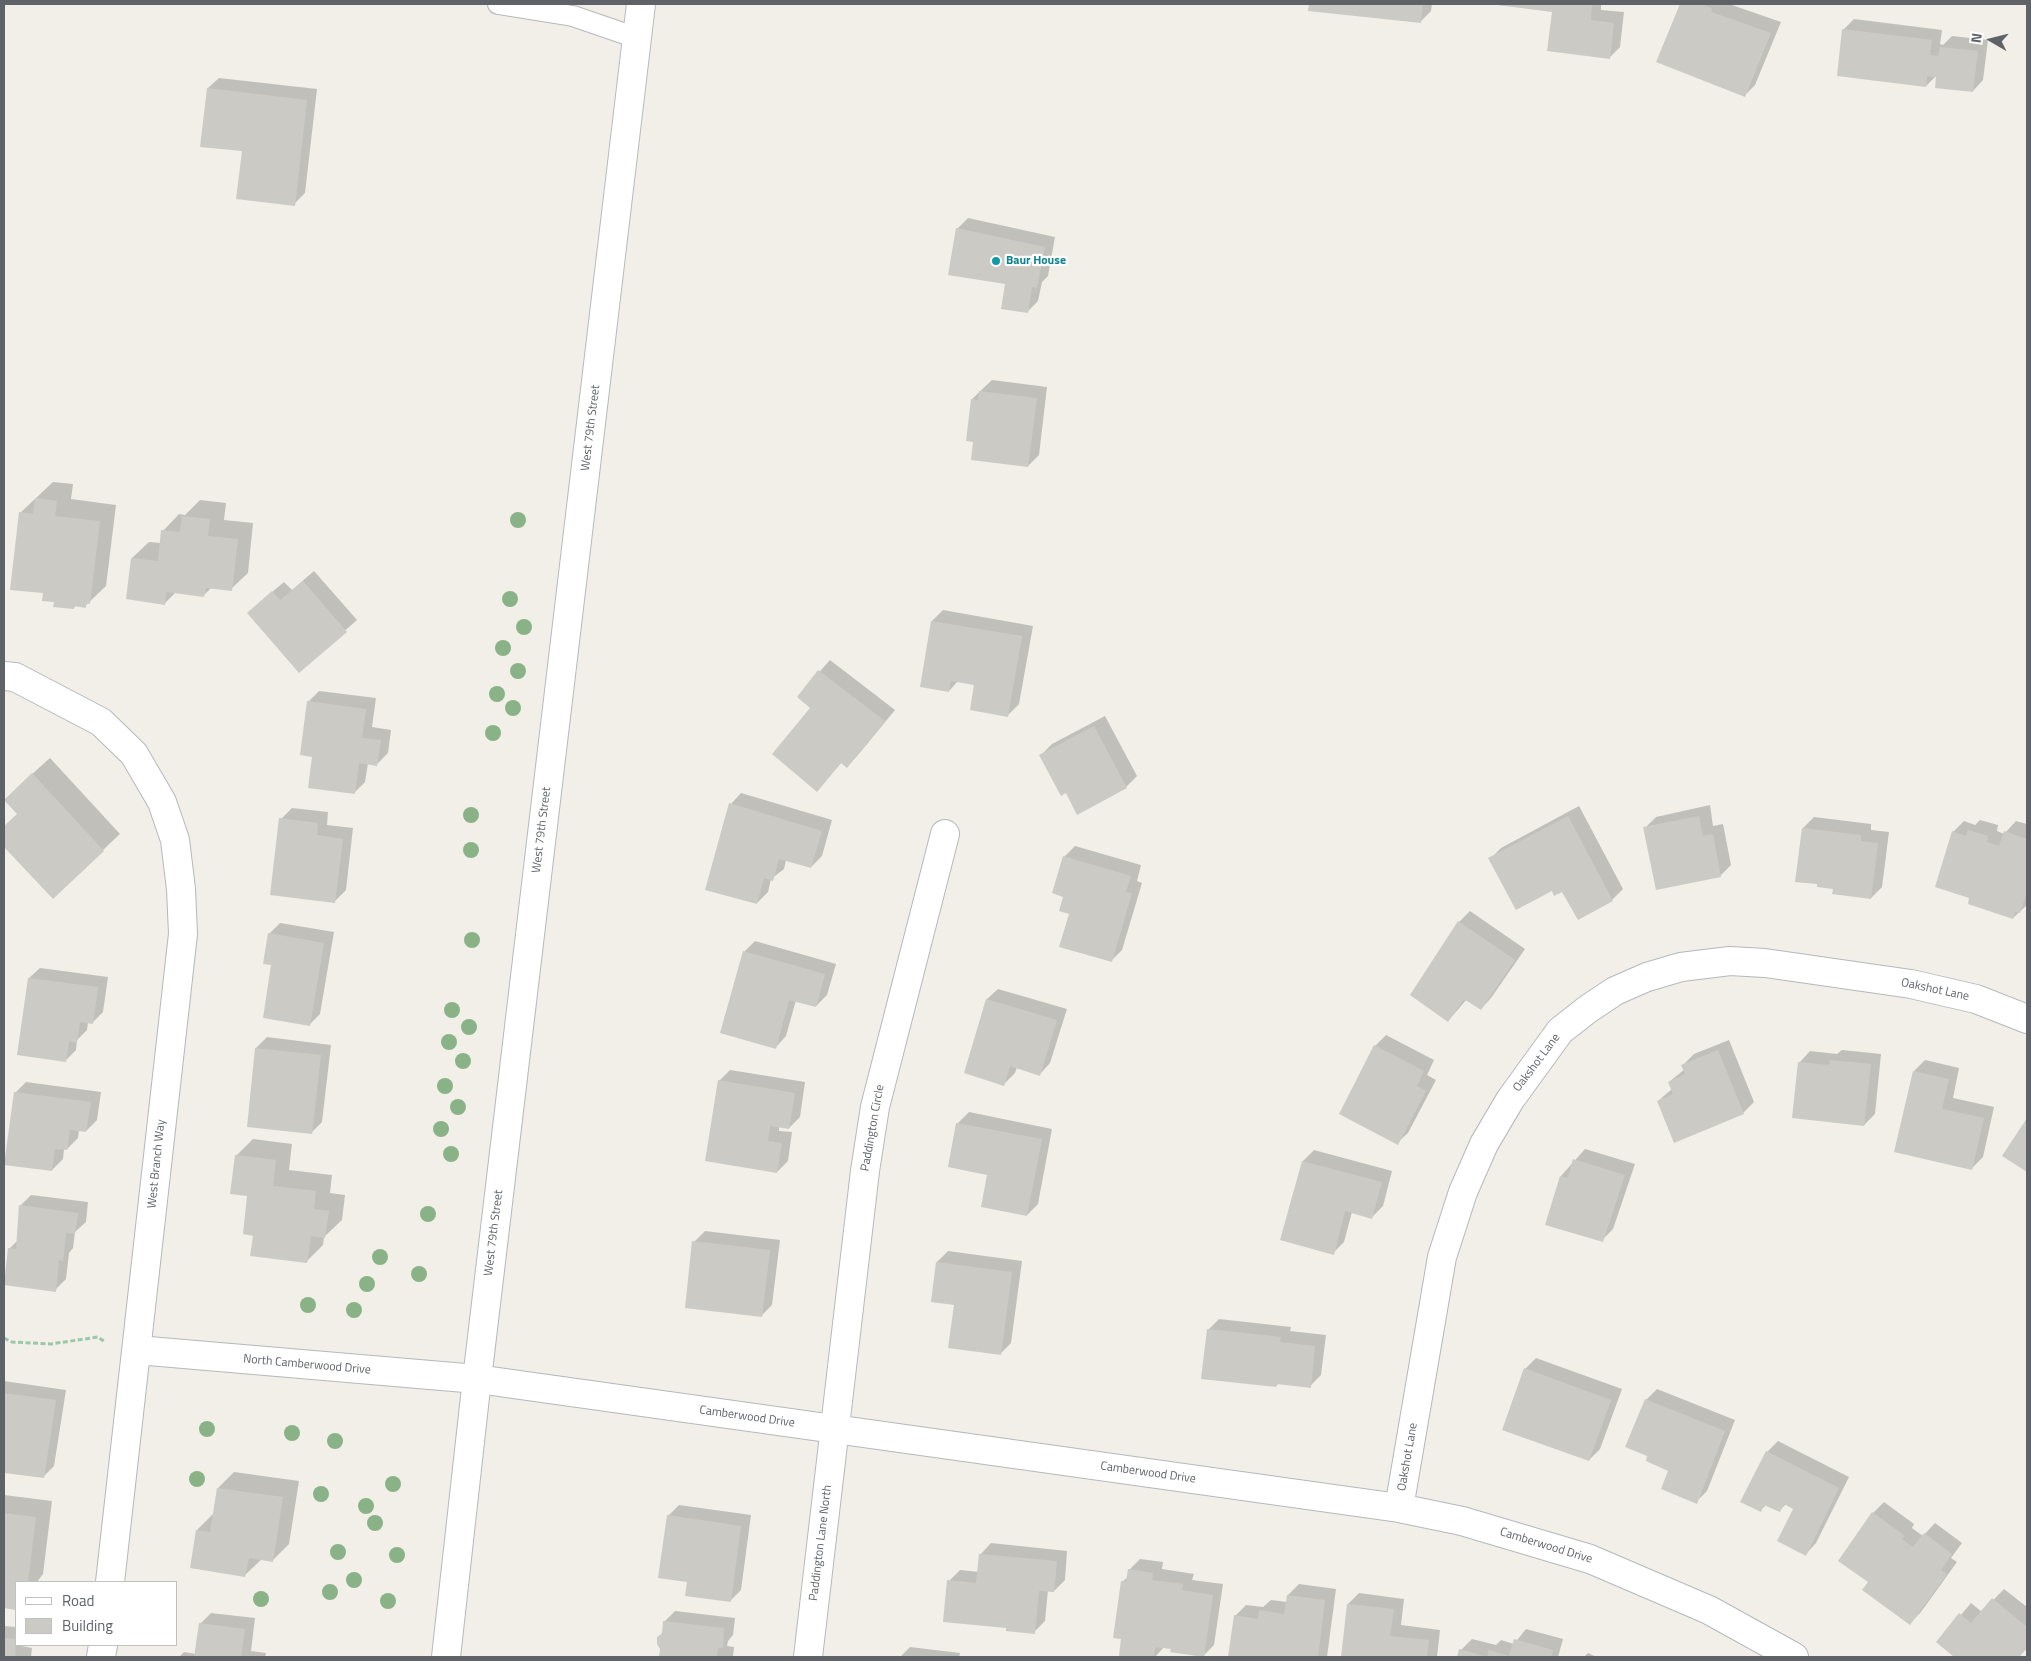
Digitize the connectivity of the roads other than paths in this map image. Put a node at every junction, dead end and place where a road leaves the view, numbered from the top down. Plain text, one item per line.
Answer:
1 (498, 4) edge
2 (641, 4) edge
3 (637, 38) junction
4 (4, 676) edge
5 (945, 834) dead end
6 (2027, 1019) edge
7 (137, 1350) junction
8 (477, 1379) junction
9 (835, 1429) junction
10 (1400, 1508) junction
11 (110, 1581) edge
12 (446, 1657) edge
13 (808, 1657) edge
14 (1794, 1657) edge

1 - 3 lane
2 - 3 street, West 79th Street
3 - 8 street, West 79th Street
4 - 7 street, West Branch Way
5 - 9 street, Paddington Circle
6 - 10 street, Oakshot Lane
7 - 8 street, North Camberwood Drive
7 - 11 street, West Branch Way
8 - 9 street, Camberwood Drive
8 - 12 street, West 79th Street
9 - 10 street, Camberwood Drive
9 - 13 street, Paddington Lane North
10 - 14 street, Camberwood Drive

